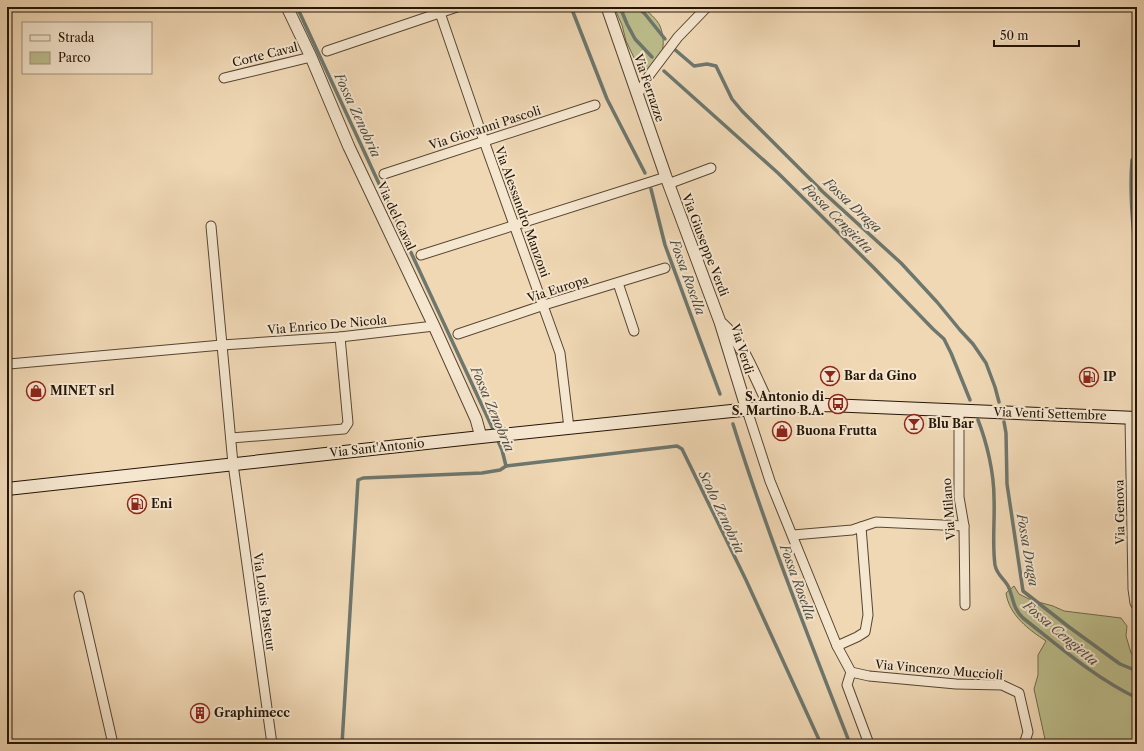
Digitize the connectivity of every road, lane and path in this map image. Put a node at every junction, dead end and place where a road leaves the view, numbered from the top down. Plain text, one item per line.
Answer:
1 (287, 7) edge
2 (457, 7) edge
3 (607, 7) edge
4 (707, 7) edge
5 (439, 10) edge
6 (327, 51) dead end
7 (311, 57) junction
8 (224, 78) dead end
9 (638, 94) junction
10 (595, 105) dead end
11 (484, 141) junction
12 (711, 168) dead end
13 (384, 174) dead end
14 (667, 181) junction
15 (211, 226) dead end
16 (514, 226) junction
17 (421, 255) dead end
18 (666, 268) dead end
19 (618, 283) junction
20 (544, 306) junction
21 (720, 322) junction
22 (434, 326) junction
23 (634, 331) dead end
24 (458, 334) dead end
25 (340, 337) junction
26 (222, 345) junction
27 (9, 364) dead end
28 (770, 407) junction
29 (747, 410) junction
30 (960, 410) junction
31 (1133, 418) edge
32 (569, 428) junction
33 (481, 436) junction
34 (231, 438) junction
35 (233, 464) junction
36 (7, 489) edge
37 (964, 526) junction
38 (861, 527) junction
39 (793, 535) junction
40 (79, 596) dead end
41 (965, 605) dead end
42 (1137, 606) edge
43 (837, 646) junction
44 (851, 672) junction
45 (113, 744) edge
46 (272, 744) edge
47 (870, 744) edge
48 (1024, 744) edge

1 - 7 street, Via del Caval
2 - 5 street
3 - 9 street, Via Ferrazze
4 - 9 street
5 - 6 street
5 - 11 street, Via Alessandro Manzoni
7 - 8 street, Corte Caval
7 - 22 street, Via del Caval
9 - 14 street, Via Ferrazze
10 - 11 street, Via Giovanni Pascoli
11 - 13 street, Via Giovanni Pascoli
11 - 16 street, Via Alessandro Manzoni
12 - 14 street
14 - 16 street
14 - 21 street, Via Giuseppe Verdi
15 - 26 street, Via Louis Pasteur
16 - 17 street
16 - 20 street, Via Alessandro Manzoni
18 - 19 street, Via Europa
19 - 20 street, Via Europa
19 - 23 street
20 - 24 street, Via Europa
20 - 32 street, Via Alessandro Manzoni
21 - 28 street, Via Verdi
21 - 29 street, Via Verdi
22 - 25 street, Via Enrico De Nicola
22 - 33 street, Via del Caval
25 - 26 street, Via Enrico De Nicola
25 - 34 street
26 - 27 street, Via Enrico De Nicola
26 - 34 street, Via Louis Pasteur
28 - 29 main road, Via Venti Settembre
28 - 30 main road, Via Venti Settembre
29 - 32 main road, Via Sant'Antonio
29 - 39 street
30 - 31 main road, Via Venti Settembre
30 - 37 street, Via Milano
31 - 42 street, Via Genova
32 - 33 main road, Via Sant'Antonio
33 - 35 main road, Via Sant'Antonio
34 - 35 street, Via Louis Pasteur
35 - 36 main road, Via Sant'Antonio
35 - 46 street, Via Louis Pasteur
37 - 38 street
37 - 41 street, Via Milano
38 - 39 street
38 - 43 street
39 - 43 street
40 - 45 street
43 - 44 street
44 - 47 street
44 - 48 street, Via Vincenzo Muccioli

